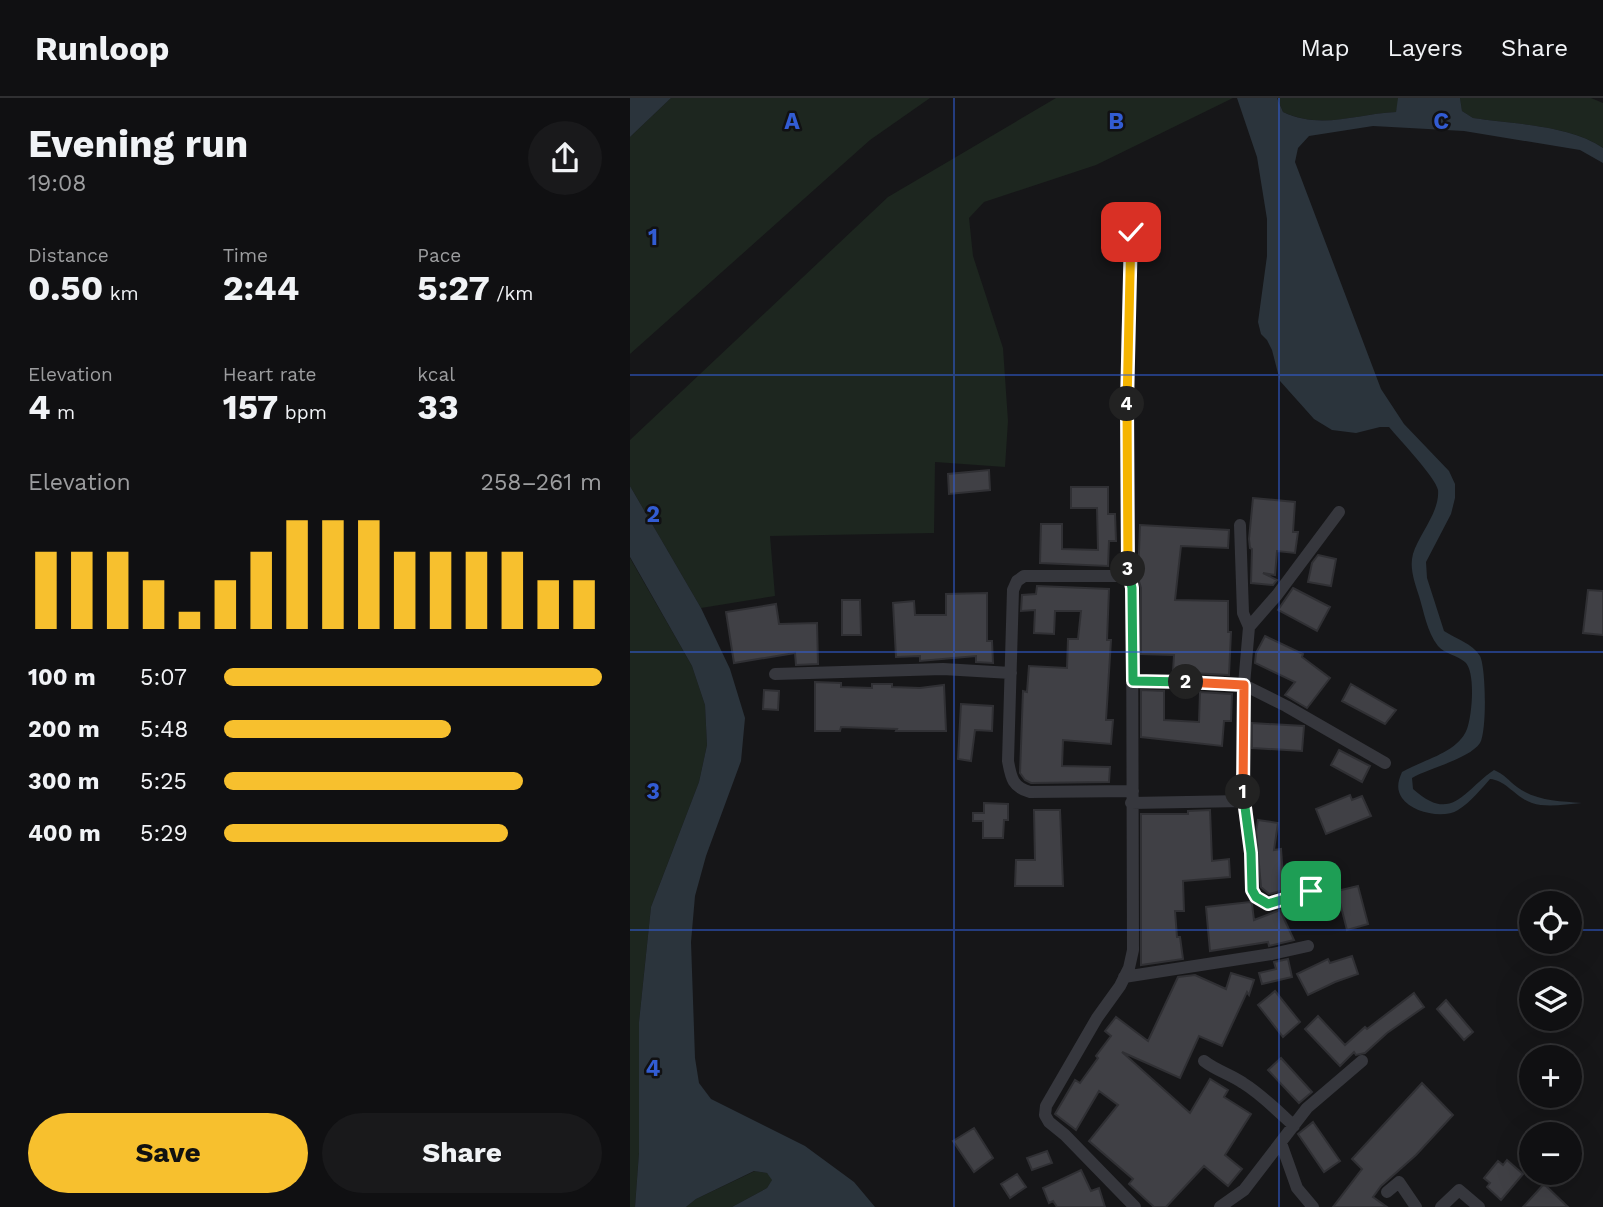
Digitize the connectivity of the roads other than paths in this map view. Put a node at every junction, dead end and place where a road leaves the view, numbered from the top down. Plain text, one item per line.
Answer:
1 (1131, 232) dead end
2 (1339, 512) dead end
3 (1240, 525) dead end
4 (1128, 577) junction
5 (1249, 628) junction
6 (1011, 673) junction
7 (775, 674) dead end
8 (1133, 681) junction
9 (1244, 685) junction
10 (1385, 763) dead end
11 (1132, 797) junction
12 (1242, 801) junction
13 (1326, 890) dead end
14 (1308, 946) dead end
15 (1124, 977) junction
16 (1204, 1061) dead end
17 (1362, 1061) dead end
18 (1294, 1126) junction
19 (1281, 1143) junction
20 (1387, 1192) dead end
21 (1135, 1207) edge
22 (1220, 1207) edge
23 (1313, 1207) edge
24 (1416, 1207) edge
25 (1441, 1207) edge
26 (1479, 1207) edge

1 - 4 street
2 - 5 street
3 - 5 street
4 - 6 street
4 - 8 street
5 - 9 street
6 - 7 street
6 - 11 street
8 - 9 street
8 - 11 street
9 - 10 street
9 - 12 street
11 - 12 street
11 - 15 street
12 - 13 street
14 - 15 street
15 - 21 street
16 - 18 street
17 - 18 street
18 - 19 street
19 - 22 street
19 - 23 street
20 - 24 street
25 - 26 street

